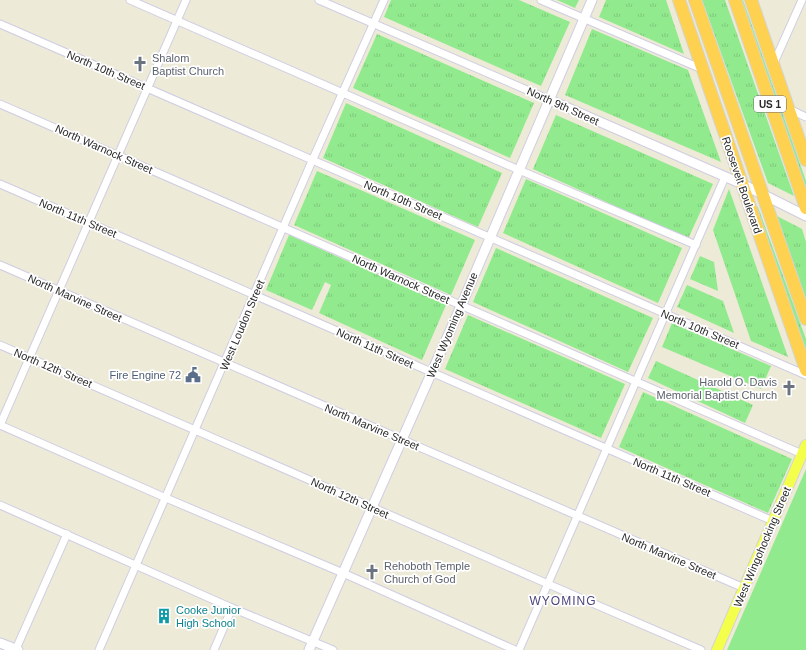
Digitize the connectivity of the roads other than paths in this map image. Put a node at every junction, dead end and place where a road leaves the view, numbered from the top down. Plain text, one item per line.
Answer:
1 (130, 0) edge
2 (186, 0) edge
3 (319, 0) edge
4 (384, 0) edge
5 (541, 0) edge
6 (592, 0) edge
7 (679, 0) edge
8 (695, 0) edge
9 (735, 0) edge
10 (751, 0) edge
11 (802, 0) edge
12 (699, 13) junction
13 (584, 18) junction
14 (177, 20) junction
15 (0, 24) edge
16 (373, 24) junction
17 (696, 51) junction
18 (773, 65) junction
19 (702, 69) junction
20 (148, 88) junction
21 (343, 93) junction
22 (550, 100) junction
23 (0, 104) edge
24 (789, 109) junction
25 (806, 117) edge
26 (118, 155) junction
27 (806, 160) edge
28 (312, 161) junction
29 (519, 170) junction
30 (725, 177) junction
31 (0, 184) edge
32 (742, 184) junction
33 (762, 194) junction
34 (806, 208) edge
35 (806, 216) edge
36 (89, 223) junction
37 (284, 228) junction
38 (490, 238) junction
39 (696, 246) junction
40 (0, 265) edge
41 (59, 291) junction
42 (254, 295) junction
43 (461, 306) junction
44 (665, 315) junction
45 (806, 319) edge
46 (0, 345) edge
47 (29, 358) junction
48 (225, 363) junction
49 (806, 370) edge
50 (431, 373) junction
51 (806, 375) edge
52 (636, 382) junction
53 (0, 425) edge
54 (196, 430) junction
55 (402, 440) junction
56 (607, 449) junction
57 (804, 450) edge
58 (166, 498) junction
59 (0, 505) edge
60 (372, 507) junction
61 (577, 517) junction
62 (773, 521) junction
63 (67, 534) junction
64 (136, 564) junction
65 (343, 573) junction
66 (548, 584) junction
67 (744, 588) junction
68 (232, 608) junction
69 (313, 641) junction
70 (0, 643) edge
71 (17, 650) edge
72 (99, 650) edge
73 (214, 650) edge
74 (309, 650) edge
75 (334, 650) edge
76 (515, 650) edge
77 (519, 650) edge
78 (701, 650) edge
79 (717, 650) edge

1 - 14 street
2 - 14 street
3 - 16 street, North 9th Street
4 - 16 street, West Loudon Street
5 - 13 street
6 - 13 street, West Wyoming Avenue
7 - 17 highway, Roosevelt Boulevard
8 - 12 highway, Roosevelt Boulevard
9 - 34 highway, US 1
10 - 18 highway, US 1
11 - 18 street
12 - 17 highway
12 - 33 highway, Roosevelt Boulevard
13 - 19 street
13 - 22 street, West Wyoming Avenue
14 - 20 street
14 - 21 street
15 - 20 street, North 10th Street
16 - 21 street, West Loudon Street
16 - 22 street, North 9th Street
17 - 19 highway, Roosevelt Boulevard
18 - 24 highway, US 1
19 - 32 highway, Roosevelt Boulevard
20 - 26 street
20 - 28 street, North 10th Street
21 - 28 street, West Loudon Street
21 - 29 street
22 - 29 street, West Wyoming Avenue
22 - 30 street, North 9th Street
23 - 26 street, North Warnock Street
24 - 25 street
24 - 27 highway, US 1
26 - 36 street
26 - 37 street, North Warnock Street
28 - 37 street, West Loudon Street
28 - 38 street, North 10th Street
29 - 38 street, West Wyoming Avenue
29 - 39 street
30 - 32 street, North 9th Street
30 - 39 street
31 - 36 street, North 11th Street
32 - 33 street, North 9th Street
32 - 49 highway, Roosevelt Boulevard
33 - 35 street, North 9th Street
33 - 45 highway, Roosevelt Boulevard
36 - 41 street
36 - 42 street, North 11th Street
37 - 42 street, West Loudon Street
37 - 43 street, North Warnock Street
38 - 43 street, West Wyoming Avenue
38 - 44 street, North 10th Street
39 - 44 street
40 - 41 street, North Marvine Street
41 - 47 street
41 - 48 street, North Marvine Street
42 - 48 street, West Loudon Street
42 - 50 street, North 11th Street
43 - 50 street, West Wyoming Avenue
43 - 52 street, North Warnock Street
44 - 51 street, North 10th Street
44 - 52 street
46 - 47 street, North 12th Street
47 - 53 street
47 - 54 street, North 12th Street
48 - 54 street, West Loudon Street
48 - 55 street, North Marvine Street
50 - 55 street, West Wyoming Avenue
50 - 56 street, North 11th Street
52 - 56 street
52 - 57 street, North Warnock Street
53 - 58 street
54 - 58 street, West Loudon Street
54 - 60 street, North 12th Street
55 - 60 street, West Wyoming Avenue
55 - 61 street, North Marvine Street
56 - 61 street
56 - 62 street, North 11th Street
57 - 62 main road, West Wingohocking Street
58 - 64 street, West Loudon Street
58 - 65 street
59 - 63 street
60 - 65 street, West Wyoming Avenue
60 - 66 street, North 12th Street
61 - 66 street
61 - 67 street, North Marvine Street
62 - 67 main road, West Wingohocking Street
63 - 64 street
63 - 71 street
64 - 68 street
64 - 72 street, West Loudon Street
65 - 69 street, West Wyoming Avenue
65 - 76 street
66 - 77 street
66 - 78 street, North 12th Street
67 - 79 main road, West Wingohocking Street
68 - 69 street
68 - 73 street
69 - 74 street, West Wyoming Avenue
69 - 75 street
70 - 71 street

